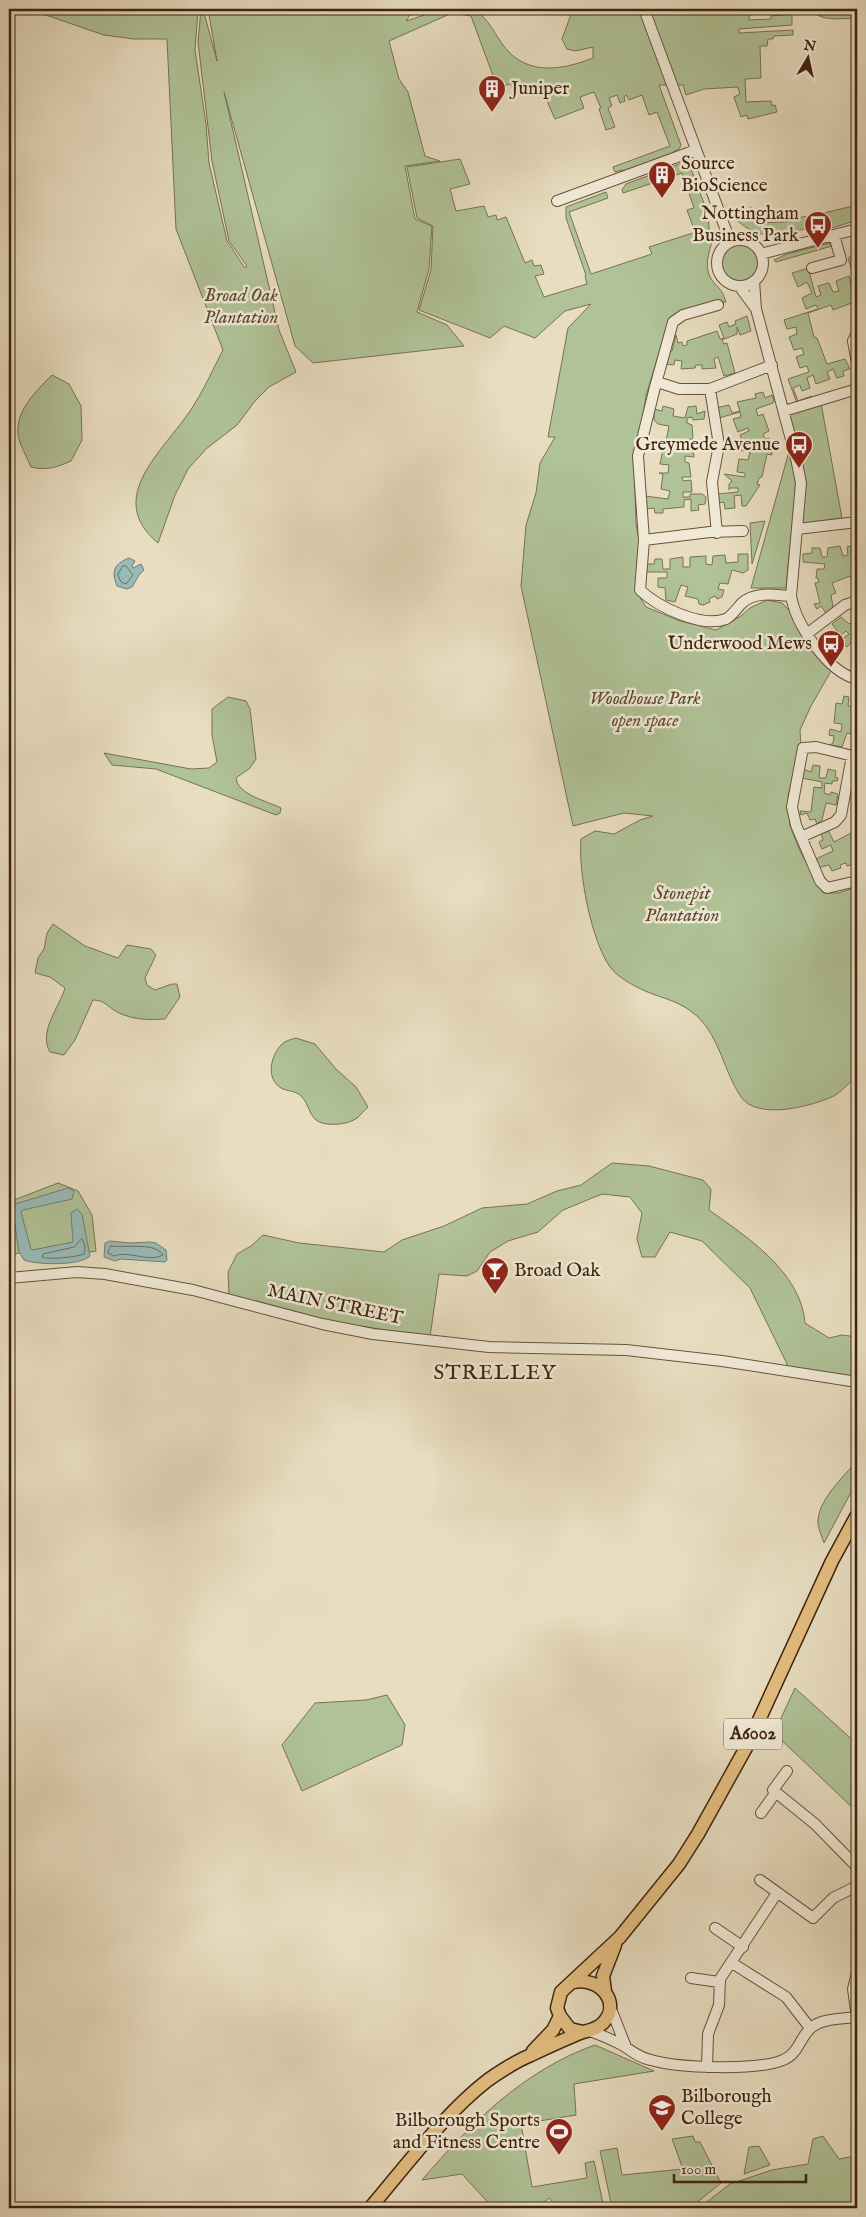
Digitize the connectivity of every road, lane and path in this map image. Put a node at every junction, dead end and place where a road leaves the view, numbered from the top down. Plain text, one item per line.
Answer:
1 (644, 9) edge
2 (696, 150) junction
3 (557, 201) dead end
4 (857, 229) edge
5 (834, 235) junction
6 (730, 241) junction
7 (762, 254) junction
8 (812, 268) dead end
9 (754, 281) junction
10 (739, 286) junction
11 (718, 305) dead end
12 (756, 309) junction
13 (857, 333) edge
14 (857, 363) edge
15 (772, 365) junction
16 (657, 382) junction
17 (857, 389) edge
18 (710, 390) junction
19 (784, 411) junction
20 (857, 522) edge
21 (797, 529) junction
22 (743, 531) dead end
23 (717, 532) junction
24 (644, 540) junction
25 (791, 596) junction
26 (857, 601) edge
27 (808, 633) junction
28 (857, 679) edge
29 (854, 757) edge
30 (801, 837) junction
31 (857, 881) edge
32 (9, 1278) edge
33 (857, 1382) edge
34 (857, 1515) edge
35 (787, 1771) dead end
36 (776, 1792) junction
37 (761, 1813) dead end
38 (857, 1867) edge
39 (760, 1880) dead end
40 (857, 1886) edge
41 (777, 1893) junction
42 (715, 1928) dead end
43 (620, 1937) junction
44 (742, 1947) junction
45 (732, 1963) junction
46 (857, 1973) edge
47 (691, 1978) dead end
48 (574, 1982) junction
49 (720, 1982) junction
50 (607, 1997) junction
51 (560, 2016) junction
52 (810, 2028) junction
53 (586, 2031) junction
54 (626, 2047) junction
55 (528, 2056) junction
56 (707, 2067) junction
57 (370, 2208) edge

1 - 2 street
2 - 3 street
2 - 6 street
4 - 5 street
5 - 7 street
5 - 8 street
6 - 7 street
6 - 10 street
7 - 9 street
9 - 10 street
9 - 12 street
10 - 12 street
11 - 16 street
12 - 15 street
13 - 14 street
15 - 18 street
15 - 19 street
16 - 18 street
16 - 24 street
17 - 19 street
18 - 23 street
19 - 21 street
20 - 21 street
21 - 25 street
22 - 23 street
23 - 24 street
24 - 25 street
25 - 27 street
26 - 27 street
27 - 28 street
29 - 30 street
29 - 30 street
30 - 31 street
32 - 33 street, MAIN STREET
34 - 43 main road, A6002
35 - 36 street
36 - 37 street
36 - 38 street
39 - 41 street
40 - 41 street
41 - 44 street
42 - 44 street
43 - 48 main road, A6002
43 - 50 main road, A6002
44 - 45 street
45 - 49 street
45 - 52 street
46 - 52 street
47 - 49 street
48 - 50 main road
48 - 51 main road, A6002
49 - 56 street
50 - 53 main road, A6002
50 - 54 street
51 - 53 main road
51 - 55 main road, A6002
52 - 56 street
53 - 54 street
53 - 55 main road, A6002
54 - 56 street
55 - 57 main road, A6002

